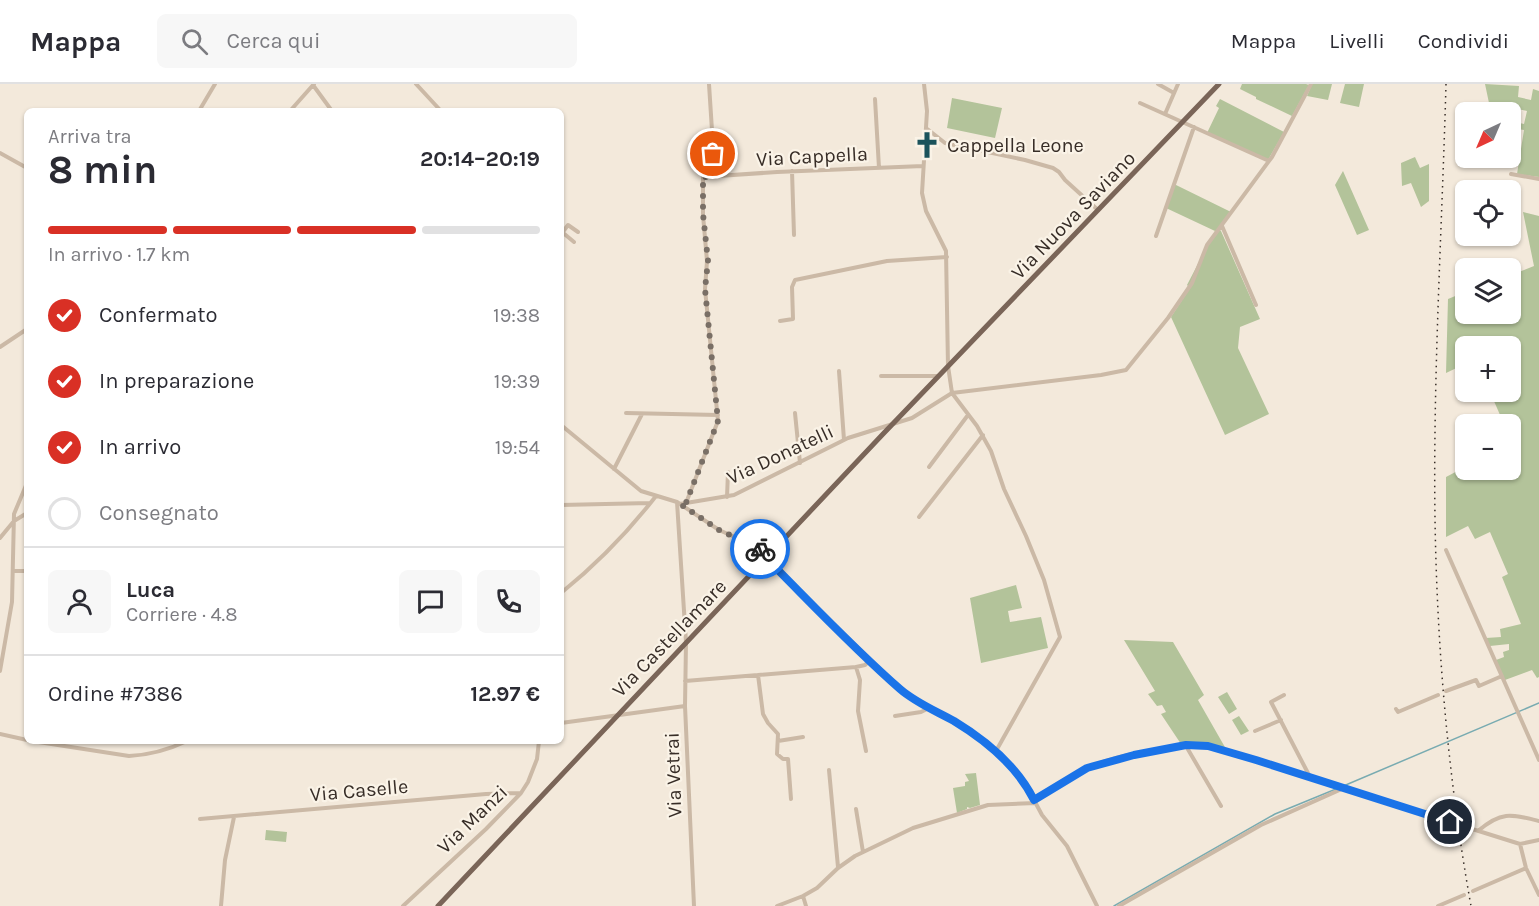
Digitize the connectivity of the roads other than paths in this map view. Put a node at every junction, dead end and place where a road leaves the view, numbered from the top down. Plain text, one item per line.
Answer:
1 (215, 84) edge
2 (313, 84) edge
3 (416, 84) edge
4 (709, 84) edge
5 (924, 84) edge
6 (1158, 84) edge
7 (1178, 84) edge
8 (1219, 84) edge
9 (1311, 84) edge
10 (1174, 93) junction
11 (875, 99) dead end
12 (1140, 103) dead end
13 (201, 108) edge
14 (293, 108) edge
15 (330, 108) edge
16 (438, 108) edge
17 (1164, 114) junction
18 (1183, 122) junction
19 (926, 128) junction
20 (1194, 128) junction
21 (0, 153) edge
22 (1269, 161) junction
23 (24, 166) edge
24 (922, 166) junction
25 (879, 168) junction
26 (792, 171) junction
27 (1511, 174) dead end
28 (715, 177) junction
29 (1539, 179) edge
30 (1098, 211) junction
31 (1221, 225) junction
32 (564, 230) edge
33 (578, 232) dead end
34 (564, 234) edge
35 (794, 235) dead end
36 (1156, 236) dead end
37 (574, 242) dead end
38 (947, 257) junction
39 (1256, 304) dead end
40 (780, 321) dead end
41 (24, 331) edge
42 (0, 347) edge
43 (948, 366) junction
44 (839, 371) dead end
45 (881, 376) dead end
46 (938, 376) junction
47 (952, 393) junction
48 (626, 413) dead end
49 (795, 413) dead end
50 (642, 414) junction
51 (968, 415) junction
52 (718, 416) junction
53 (891, 426) junction
54 (564, 427) edge
55 (983, 435) junction
56 (844, 440) junction
57 (800, 463) junction
58 (929, 467) dead end
59 (614, 469) junction
60 (728, 472) dead end
61 (24, 491) edge
62 (656, 496) junction
63 (727, 496) junction
64 (650, 503) junction
65 (681, 503) junction
66 (564, 505) edge
67 (24, 515) edge
68 (919, 517) dead end
69 (14, 521) junction
70 (0, 538) edge
71 (1446, 550) dead end
72 (767, 556) junction
73 (14, 571) junction
74 (24, 571) edge
75 (564, 591) edge
76 (686, 642) junction
77 (870, 660) junction
78 (856, 667) junction
79 (0, 670) edge
80 (758, 675) junction
81 (1502, 676) junction
82 (685, 681) junction
83 (1446, 691) dead end
84 (1284, 695) dead end
85 (1438, 695) dead end
86 (685, 706) junction
87 (930, 708) junction
88 (1396, 710) dead end
89 (616, 715) junction
90 (895, 716) dead end
91 (1281, 720) junction
92 (564, 723) edge
93 (1255, 731) dead end
94 (0, 734) edge
95 (803, 738) dead end
96 (24, 739) edge
97 (778, 741) junction
98 (51, 744) edge
99 (179, 744) edge
100 (539, 744) edge
101 (1186, 745) junction
102 (996, 751) junction
103 (866, 752) dead end
104 (1539, 760) edge
105 (829, 770) dead end
106 (1311, 777) junction
107 (1342, 787) junction
108 (521, 793) junction
109 (791, 799) dead end
110 (1035, 802) junction
111 (1221, 806) dead end
112 (856, 809) dead end
113 (234, 817) junction
114 (200, 819) dead end
115 (1539, 821) edge
116 (1478, 831) junction
117 (1539, 840) edge
118 (1520, 844) junction
119 (863, 852) junction
120 (838, 868) junction
121 (1526, 868) junction
122 (1473, 891) dead end
123 (1464, 895) dead end
124 (1539, 895) edge
125 (803, 896) junction
126 (221, 906) edge
127 (403, 906) edge
128 (438, 906) edge
129 (694, 906) edge
130 (777, 906) edge
131 (806, 906) edge
132 (1097, 906) edge
133 (1119, 906) edge
134 (1438, 906) edge

1 - 13 street
2 - 14 street
2 - 15 street
3 - 16 street
4 - 28 street
5 - 19 street
6 - 10 street
7 - 10 street
8 - 18 main road, Via Nuova Saviano
9 - 22 street
10 - 17 street
11 - 25 street
12 - 17 street
17 - 18 street
18 - 20 street
18 - 30 main road, Via Nuova Saviano
19 - 24 street
19 - 30 street
20 - 22 street
20 - 36 street
21 - 23 street
22 - 31 street
24 - 25 street, Via Cappella
24 - 38 street
25 - 26 street, Via Cappella
26 - 28 street, Via Cappella
26 - 35 street
27 - 29 street
28 - 52 street, Via Cappella
30 - 43 main road, Via Nuova Saviano
31 - 39 street
31 - 47 street
32 - 33 street
34 - 37 street
38 - 40 street
38 - 43 street
41 - 42 street
43 - 46 main road, Via Castellamare
43 - 47 street
44 - 56 street
45 - 46 street
46 - 53 main road, Via Castellamare
47 - 51 street
47 - 53 street, Via Donatelli
48 - 50 street
49 - 57 street
50 - 52 street
50 - 59 street
51 - 55 street
51 - 58 street
52 - 65 street
53 - 56 street, Via Donatelli
53 - 72 main road, Via Castellamare
54 - 59 street
55 - 68 street
55 - 102 street
56 - 57 street, Via Donatelli
57 - 63 street, Via Donatelli
59 - 62 street
60 - 63 street
61 - 69 street
62 - 64 street
62 - 65 street
63 - 65 street, Via Donatelli
64 - 66 street
64 - 75 street
65 - 72 street
65 - 76 street, Via Vetrai
67 - 69 street
69 - 70 street
69 - 73 street
71 - 81 street
72 - 76 main road, Via Castellamare
72 - 77 street
73 - 74 street
73 - 79 street
76 - 82 street, Via Vetrai
76 - 89 main road, Via Castellamare
77 - 78 street
77 - 87 street
78 - 80 street
78 - 103 street
80 - 82 street
80 - 97 street
81 - 83 street
81 - 104 street
82 - 86 street, Via Vetrai
84 - 91 street
85 - 88 street
86 - 89 street
86 - 129 street, Via Vetrai
87 - 90 street
87 - 102 street
89 - 92 street
89 - 128 main road, Via Castellamare
91 - 93 street
91 - 106 street
94 - 96 street
95 - 97 street
97 - 109 street
98 - 99 street
100 - 108 street, Via Manzi
101 - 106 street
101 - 110 street
101 - 111 street
102 - 110 street
105 - 120 street
106 - 107 street
107 - 116 street
107 - 133 street
108 - 113 street, Via Caselle
108 - 127 street, Via Manzi
110 - 119 street
110 - 132 street
112 - 119 street
113 - 114 street, Via Caselle
113 - 126 street
115 - 116 street
116 - 118 street
117 - 118 street
118 - 121 street
119 - 120 street
120 - 125 street
121 - 122 street
121 - 124 street
123 - 134 street
125 - 130 street
125 - 131 street

